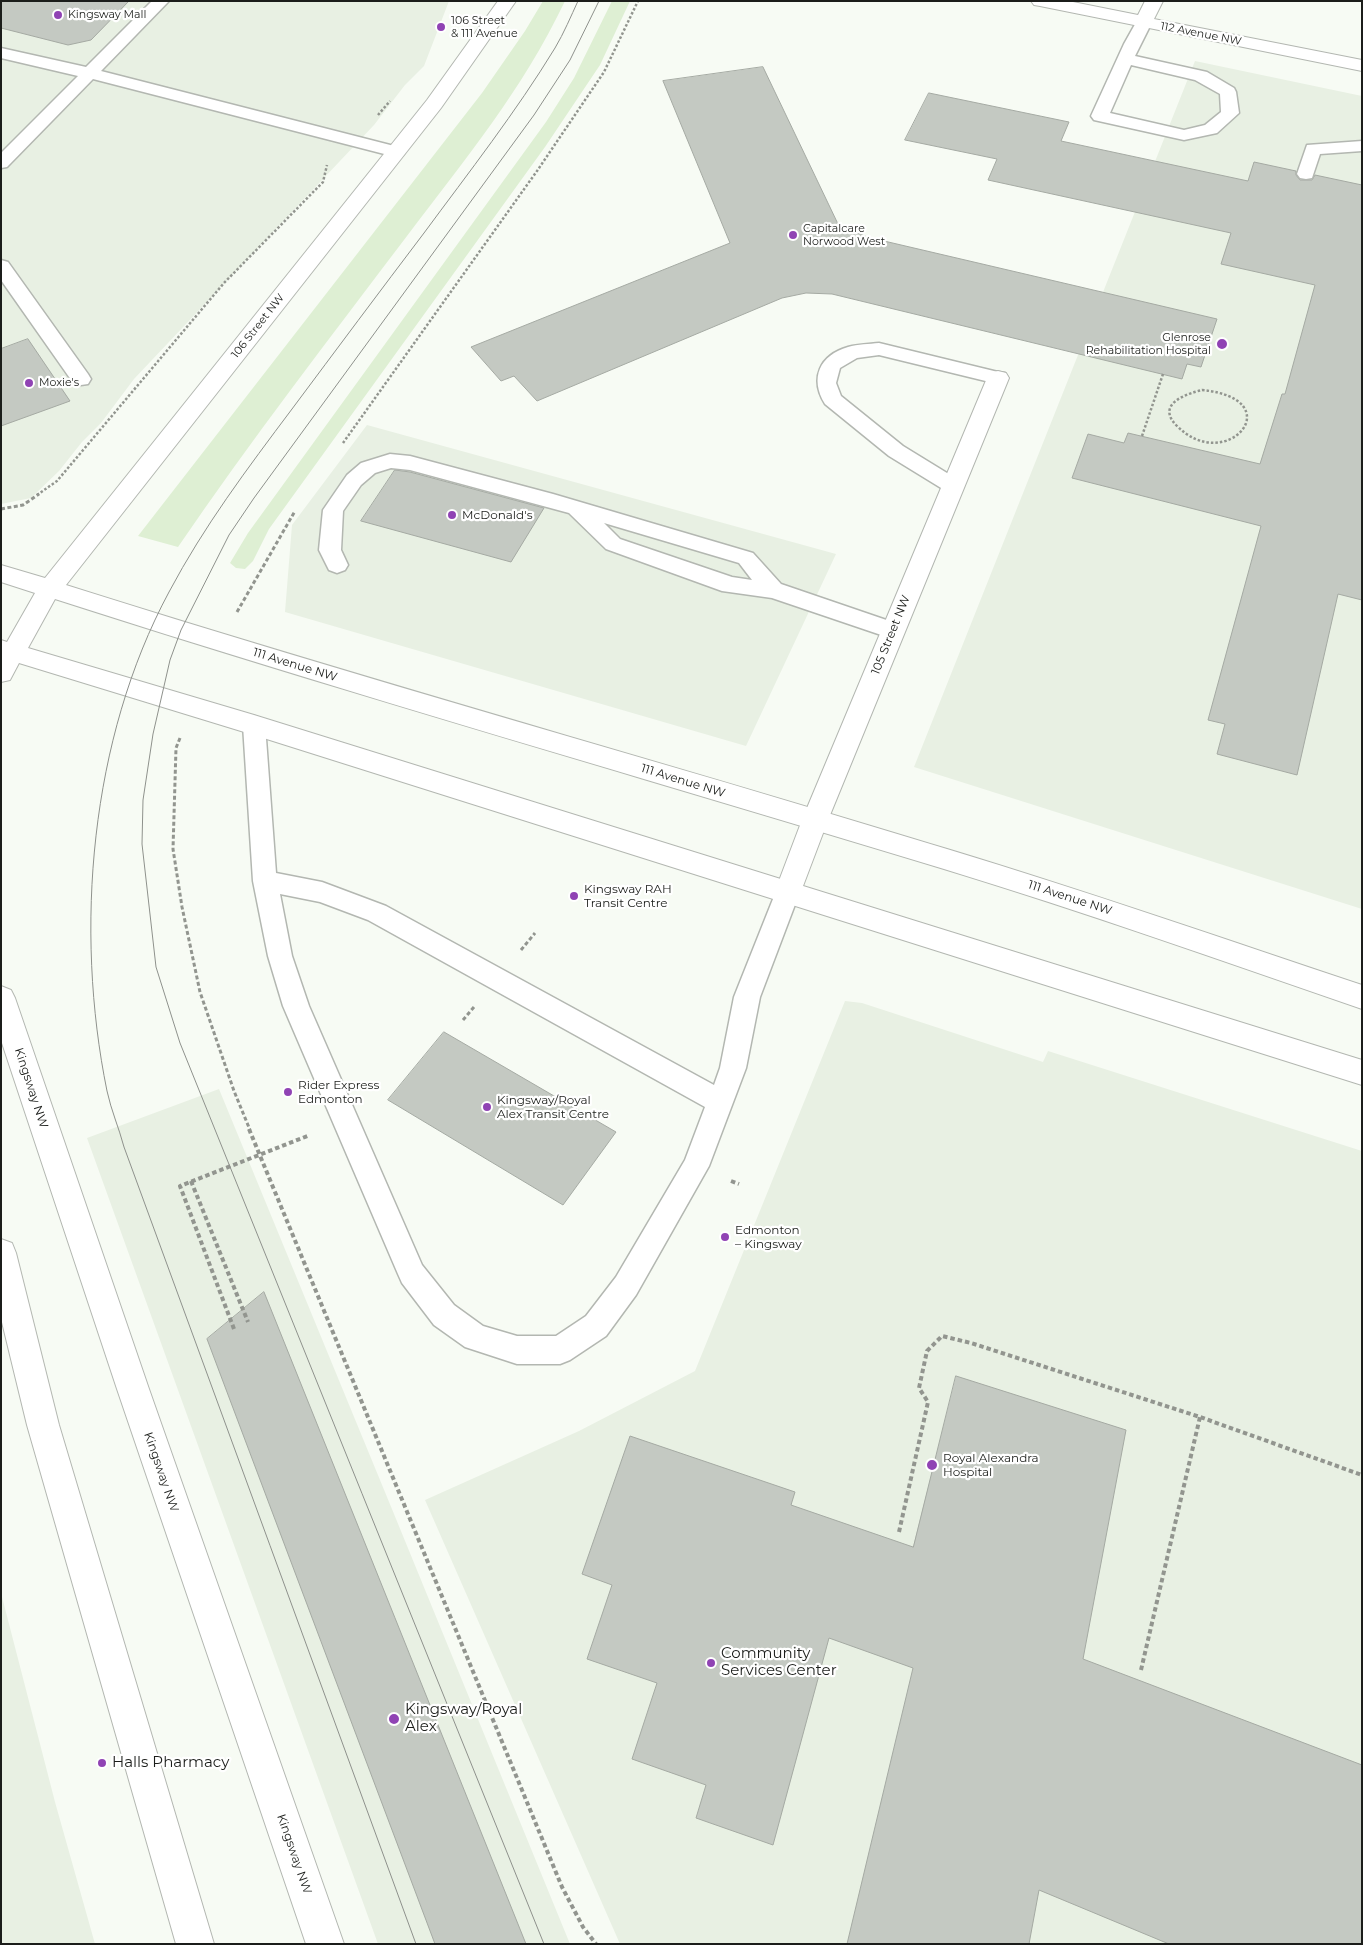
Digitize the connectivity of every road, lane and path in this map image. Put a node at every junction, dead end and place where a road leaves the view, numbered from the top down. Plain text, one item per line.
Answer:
1 (161, 1) edge
2 (507, 1) edge
3 (1040, 1) edge
4 (1154, 1) edge
5 (1144, 22) junction
6 (1, 53) edge
7 (1126, 59) junction
8 (1362, 66) edge
9 (89, 73) junction
10 (395, 94) dead end
11 (353, 142) junction
12 (1362, 146) edge
13 (396, 152) junction
14 (1, 163) edge
15 (1306, 174) dead end
16 (1, 266) edge
17 (1163, 374) dead end
18 (998, 378) joint
19 (82, 379) dead end
20 (1142, 436) dead end
21 (1221, 442) joint
22 (953, 486) junction
23 (574, 508) junction
24 (1, 509) edge
25 (337, 565) dead end
26 (1, 572) edge
27 (50, 588) junction
28 (773, 590) junction
29 (893, 631) junction
30 (5, 658) edge
31 (254, 725) junction
32 (815, 820) junction
33 (266, 881) junction
34 (787, 894) junction
35 (1362, 997) edge
36 (1, 998) edge
37 (1362, 1073) edge
38 (721, 1102) junction
39 (346, 1121) junction
40 (191, 1181) junction
41 (1, 1253) edge
42 (248, 1322) dead end
43 (234, 1328) dead end
44 (1200, 1417) junction
45 (1362, 1475) edge
46 (899, 1532) dead end
47 (1141, 1670) dead end
48 (195, 1944) edge
49 (324, 1944) edge

1 - 9 lane
2 - 13 main road, 106 Street NW
3 - 5 main road, 112 Avenue NW
4 - 5 main road
5 - 7 lane
5 - 8 main road, 112 Avenue NW
6 - 9 lane
7 - 7 lane
9 - 11 lane
9 - 14 lane
10 - 11 path
11 - 13 lane
11 - 24 path
12 - 15 lane
13 - 27 main road, 106 Street NW
16 - 19 lane
17 - 20 path
18 - 22 main road, 105 Street NW
18 - 22 lane
21 - 21 path
22 - 29 main road, 105 Street NW
23 - 25 lane
23 - 28 lane
23 - 28 lane
26 - 27 main road, 111 Avenue NW
27 - 30 main road, 106 Street NW
27 - 32 main road, 111 Avenue NW
28 - 29 lane
29 - 32 main road, 105 Street NW
30 - 31 main road
31 - 33 lane
31 - 34 main road
32 - 34 main road, 105 Street NW
32 - 35 main road, 111 Avenue NW
33 - 38 lane
33 - 39 lane
34 - 37 main road
34 - 38 lane
36 - 49 main road, Kingsway NW
38 - 39 lane
39 - 40 path
40 - 42 path
40 - 43 path
41 - 48 main road
44 - 45 path
44 - 46 path
44 - 47 path

